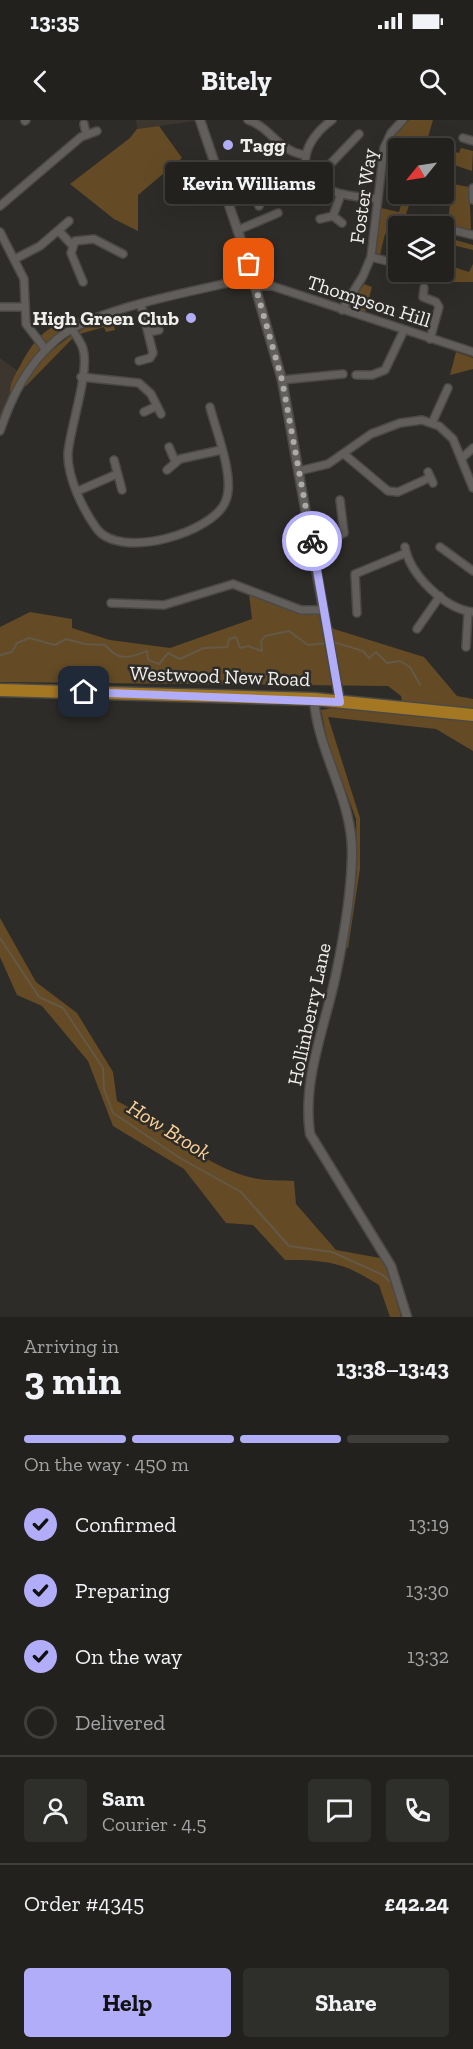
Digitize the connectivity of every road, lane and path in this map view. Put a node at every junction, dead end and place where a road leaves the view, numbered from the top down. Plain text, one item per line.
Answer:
1 (200, 120) edge
2 (248, 120) edge
3 (403, 120) edge
4 (327, 121) edge
5 (84, 124) dead end
6 (97, 131) dead end
7 (86, 133) junction
8 (359, 134) dead end
9 (463, 138) dead end
10 (473, 141) edge
11 (305, 155) junction
12 (264, 180) dead end
13 (315, 180) junction
14 (251, 183) junction
15 (473, 188) edge
16 (225, 189) junction
17 (341, 194) junction
18 (378, 199) junction
19 (473, 200) edge
20 (0, 206) edge
21 (259, 206) dead end
22 (278, 213) dead end
23 (333, 216) junction
24 (320, 219) dead end
25 (69, 221) dead end
26 (342, 223) dead end
27 (238, 230) junction
28 (454, 230) edge
29 (59, 231) junction
30 (0, 232) edge
31 (473, 235) edge
32 (3, 245) edge
33 (72, 245) junction
34 (123, 254) dead end
35 (371, 257) junction
36 (15, 259) junction
37 (388, 261) edge
38 (254, 281) junction
39 (83, 282) dead end
40 (424, 288) dead end
41 (141, 305) junction
42 (0, 307) edge
43 (24, 308) junction
44 (342, 310) junction
45 (72, 329) junction
46 (159, 330) dead end
47 (404, 330) junction
48 (149, 332) junction
49 (430, 339) junction
50 (46, 350) junction
51 (473, 352) edge
52 (139, 361) dead end
53 (343, 374) dead end
54 (356, 375) dead end
55 (81, 377) junction
56 (282, 380) junction
57 (448, 388) dead end
58 (210, 407) dead end
59 (144, 412) dead end
60 (222, 417) dead end
61 (213, 419) junction
62 (432, 423) junction
63 (0, 431) edge
64 (169, 447) dead end
65 (473, 448) edge
66 (221, 450) junction
67 (344, 454) junction
68 (462, 458) junction
69 (114, 460) dead end
70 (175, 461) junction
71 (167, 470) dead end
72 (299, 471) junction
73 (117, 474) junction
74 (430, 477) dead end
75 (473, 488) edge
76 (122, 490) dead end
77 (78, 491) junction
78 (340, 500) dead end
79 (440, 547) dead end
80 (314, 550) junction
81 (473, 571) edge
82 (440, 596) junction
83 (111, 603) dead end
84 (323, 610) junction
85 (470, 612) edge
86 (357, 613) dead end
87 (417, 629) dead end
88 (468, 642) edge
89 (0, 690) edge
90 (314, 699) junction
91 (340, 702) junction
92 (473, 715) edge
93 (406, 1317) edge

1 - 16 street
2 - 11 street
3 - 18 street, Foster Way
4 - 11 street
5 - 7 street
6 - 7 street
7 - 20 street
8 - 13 street
9 - 10 street
11 - 13 street
12 - 14 street
13 - 17 street
14 - 16 street
14 - 21 street
15 - 19 street
16 - 27 street
17 - 18 street
17 - 23 street
18 - 35 street, Foster Way
22 - 27 street
23 - 24 street
23 - 26 street
25 - 29 street
27 - 38 street
28 - 31 street
29 - 33 street
29 - 36 street
30 - 32 street
32 - 36 street
33 - 34 street
33 - 39 street
35 - 37 street
35 - 44 street, Foster Way
36 - 43 street
38 - 41 street
38 - 44 street, Thompson Hill
38 - 56 street
40 - 49 street
41 - 45 street
41 - 48 street
42 - 43 street
43 - 50 street
44 - 47 street, Thompson Hill
45 - 50 street
45 - 55 street
46 - 48 street
47 - 49 street, Thompson Hill
47 - 54 street
48 - 52 street
49 - 51 street, Thompson Hill
50 - 63 street
53 - 56 street
55 - 59 street
55 - 77 street
56 - 72 street
57 - 62 street
58 - 61 street
60 - 61 street
61 - 66 street
62 - 67 street
62 - 68 street
64 - 70 street
65 - 68 street
66 - 70 street
66 - 77 street
67 - 72 street
67 - 74 street
68 - 75 street
69 - 73 street
70 - 71 street
72 - 80 street
73 - 76 street
73 - 77 street
78 - 80 street
79 - 81 street
80 - 84 street
82 - 85 street
82 - 86 street
82 - 87 street
83 - 84 street
84 - 91 street
85 - 88 street
89 - 90 highway, Westwood New Road
90 - 91 highway, Westwood New Road
90 - 93 street, Hollinberry Lane
91 - 92 highway, Westwood New Road

